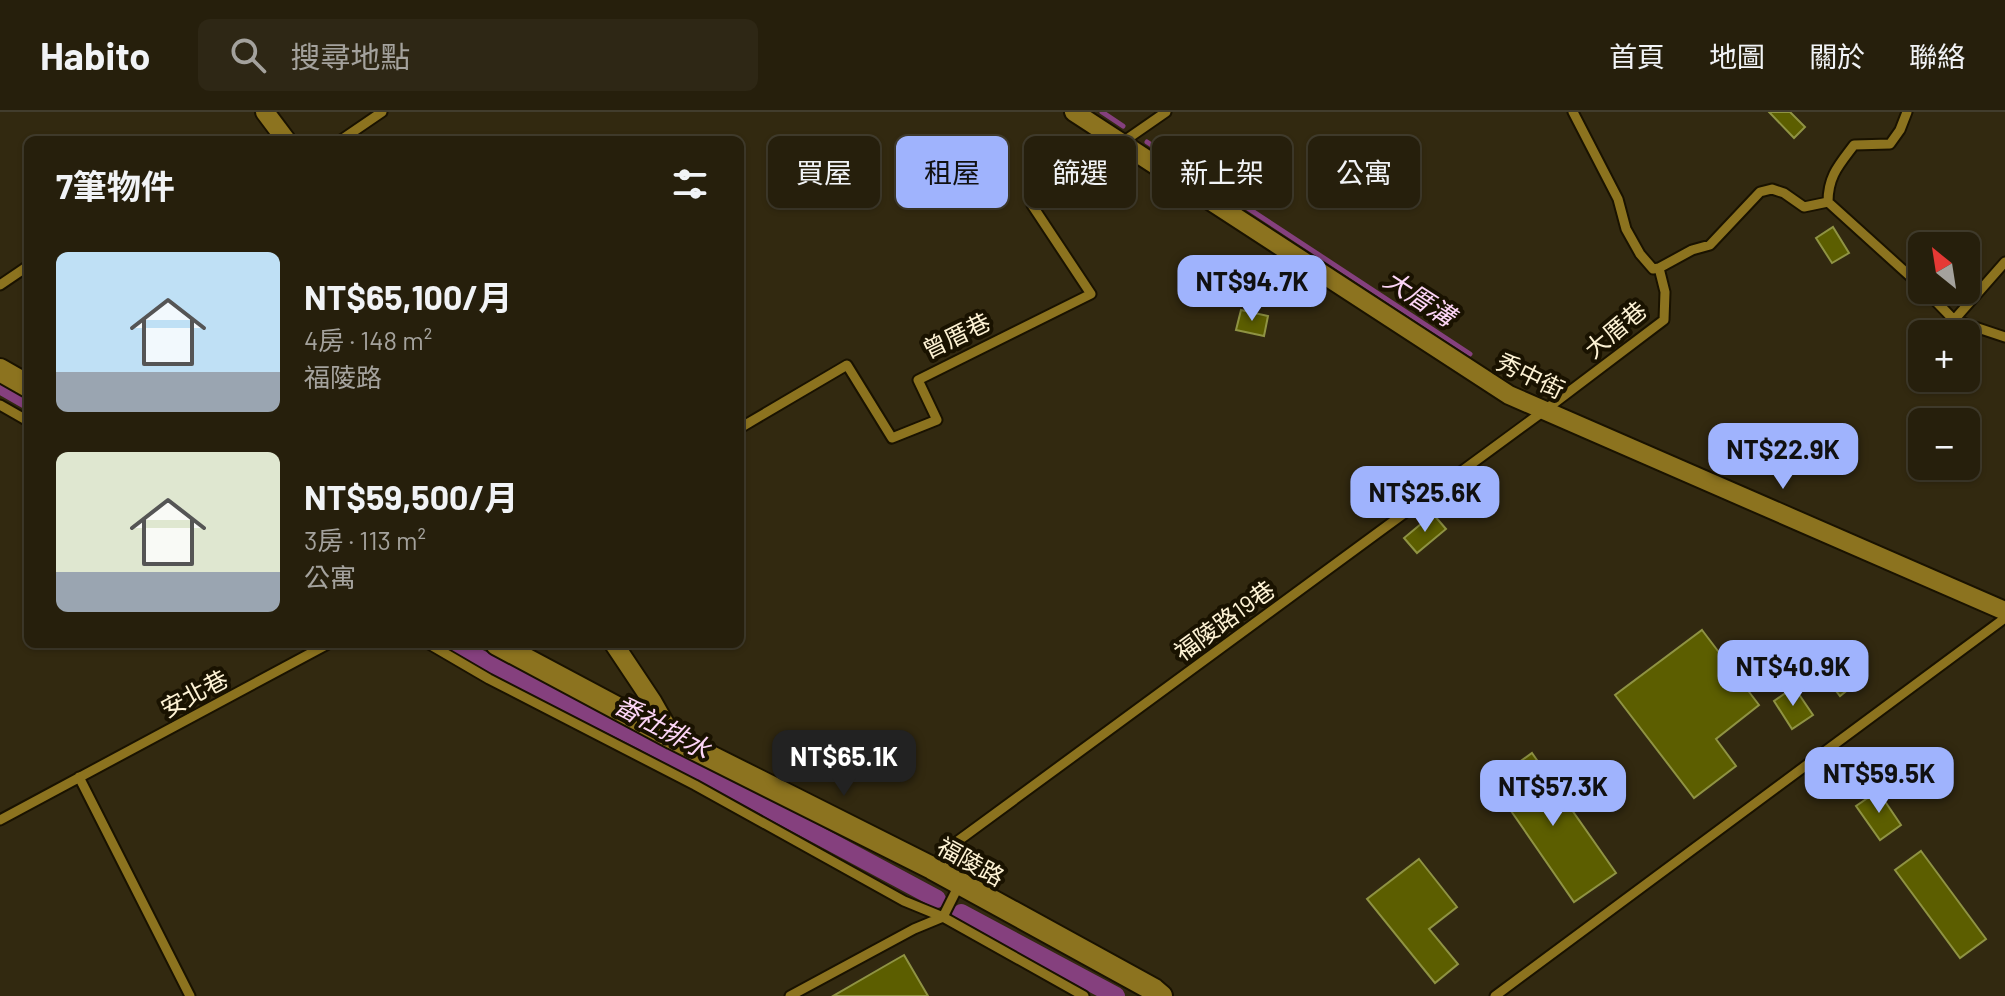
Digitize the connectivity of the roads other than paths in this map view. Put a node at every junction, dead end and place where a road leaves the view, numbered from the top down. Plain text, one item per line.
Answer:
1 (265, 112) edge
2 (382, 112) edge
3 (1074, 112) edge
4 (1166, 112) edge
5 (1573, 112) edge
6 (1907, 112) edge
7 (283, 136) edge
8 (347, 136) edge
9 (1112, 136) edge
10 (1131, 136) edge
11 (1136, 151) edge
12 (1828, 202) junction
13 (1034, 208) edge
14 (2005, 262) edge
15 (1659, 268) junction
16 (24, 269) edge
17 (1908, 275) edge
18 (0, 285) edge
19 (1938, 304) edge
20 (1954, 320) joint
21 (1980, 329) edge
22 (2005, 337) edge
23 (0, 370) edge
24 (24, 384) edge
25 (0, 405) edge
26 (1545, 410) junction
27 (24, 419) edge
28 (744, 426) edge
29 (2005, 611) edge
30 (2005, 618) edge
31 (321, 648) edge
32 (436, 648) edge
33 (504, 648) edge
34 (617, 648) edge
35 (673, 738) junction
36 (79, 777) junction
37 (0, 820) edge
38 (932, 868) junction
39 (959, 884) junction
40 (943, 917) junction
41 (190, 996) edge
42 (790, 996) edge
43 (1084, 996) edge
44 (1161, 996) edge
45 (1495, 996) edge

1 - 7 street
2 - 8 lane
3 - 9 street, 秀中街
4 - 10 lane
5 - 15 lane
6 - 12 lane
11 - 26 street, 秀中街
12 - 15 lane
12 - 17 lane
13 - 28 lane, 曾厝巷
14 - 20 lane
15 - 26 lane, 大厝巷
16 - 18 lane
19 - 20 lane
21 - 22 lane
23 - 24 street
25 - 27 lane
26 - 29 street, 秀中街
26 - 38 lane, 福陵路19巷
30 - 45 lane
31 - 36 lane, 安北巷
32 - 40 lane
33 - 35 street, 福陵路
34 - 35 street
35 - 38 street, 福陵路
36 - 37 lane, 安北巷
36 - 41 lane
38 - 39 street, 福陵路
39 - 40 lane
39 - 44 street, 福陵路
40 - 42 lane
40 - 43 lane

